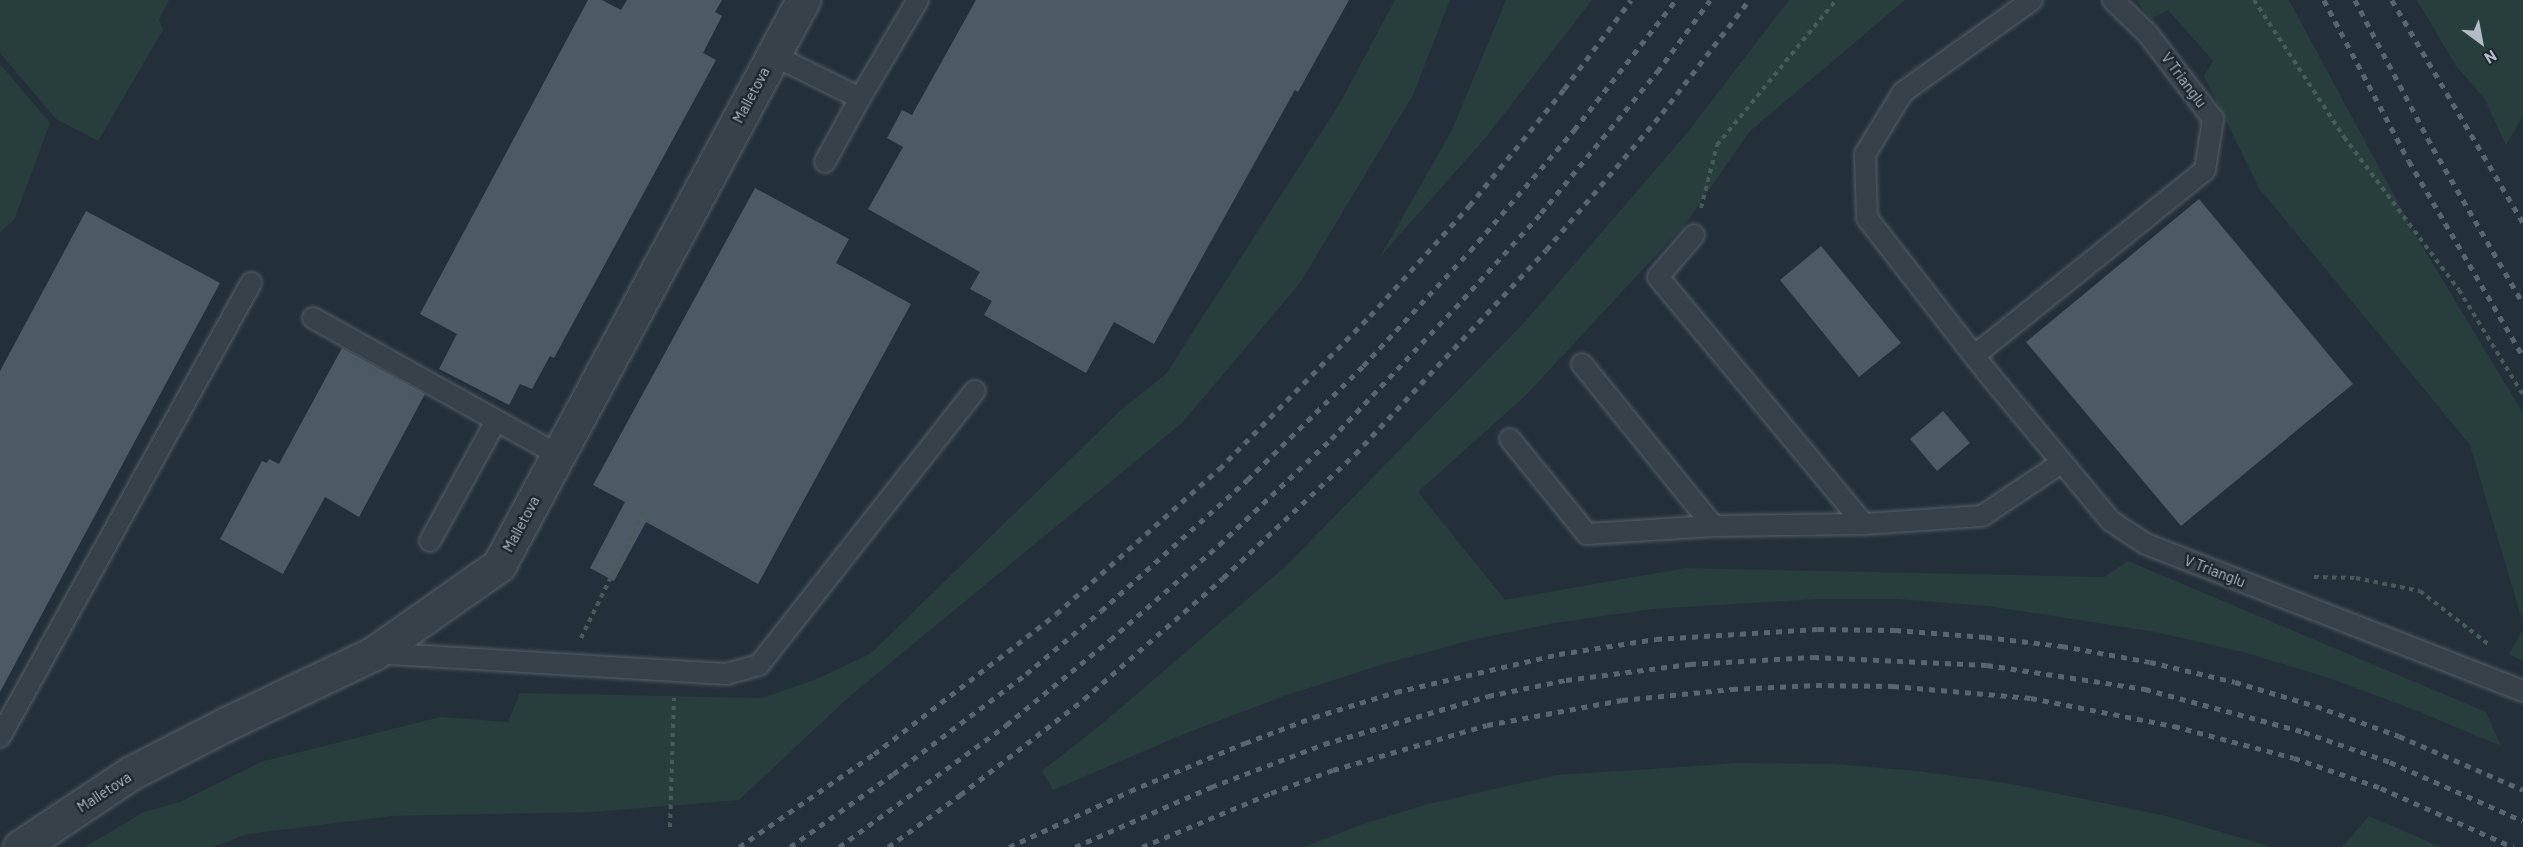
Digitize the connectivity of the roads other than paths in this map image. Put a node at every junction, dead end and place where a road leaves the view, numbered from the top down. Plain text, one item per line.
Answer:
1 (803, 0) edge
2 (918, 0) edge
3 (2031, 0) edge
4 (2113, 0) edge
5 (773, 55) junction
6 (860, 98) junction
7 (825, 162) dead end
8 (1694, 235) road end
9 (251, 283) dead end
10 (313, 318) dead end
11 (1975, 355) junction
12 (1582, 364) dead end
13 (975, 391) dead end
14 (496, 422) junction
15 (1510, 439) dead end
16 (558, 455) junction
17 (2061, 463) junction
18 (1863, 524) junction
19 (1713, 526) junction
20 (430, 541) dead end
21 (374, 653) junction
22 (2523, 691) edge
23 (0, 737) edge
24 (20, 847) edge

1 - 5 street, Malletova
2 - 6 lane
3 - 11 lane, V Trianglu
4 - 11 lane, V Trianglu
5 - 6 lane
5 - 16 street, Malletova
6 - 7 lane
8 - 18 lane
9 - 23 lane
10 - 14 lane
11 - 17 lane, V Trianglu
12 - 19 lane
13 - 21 lane
14 - 16 lane
14 - 20 lane
15 - 19 lane
16 - 21 street, Malletova
17 - 18 lane
17 - 22 lane, V Trianglu
18 - 19 lane
21 - 24 street, Malletova

